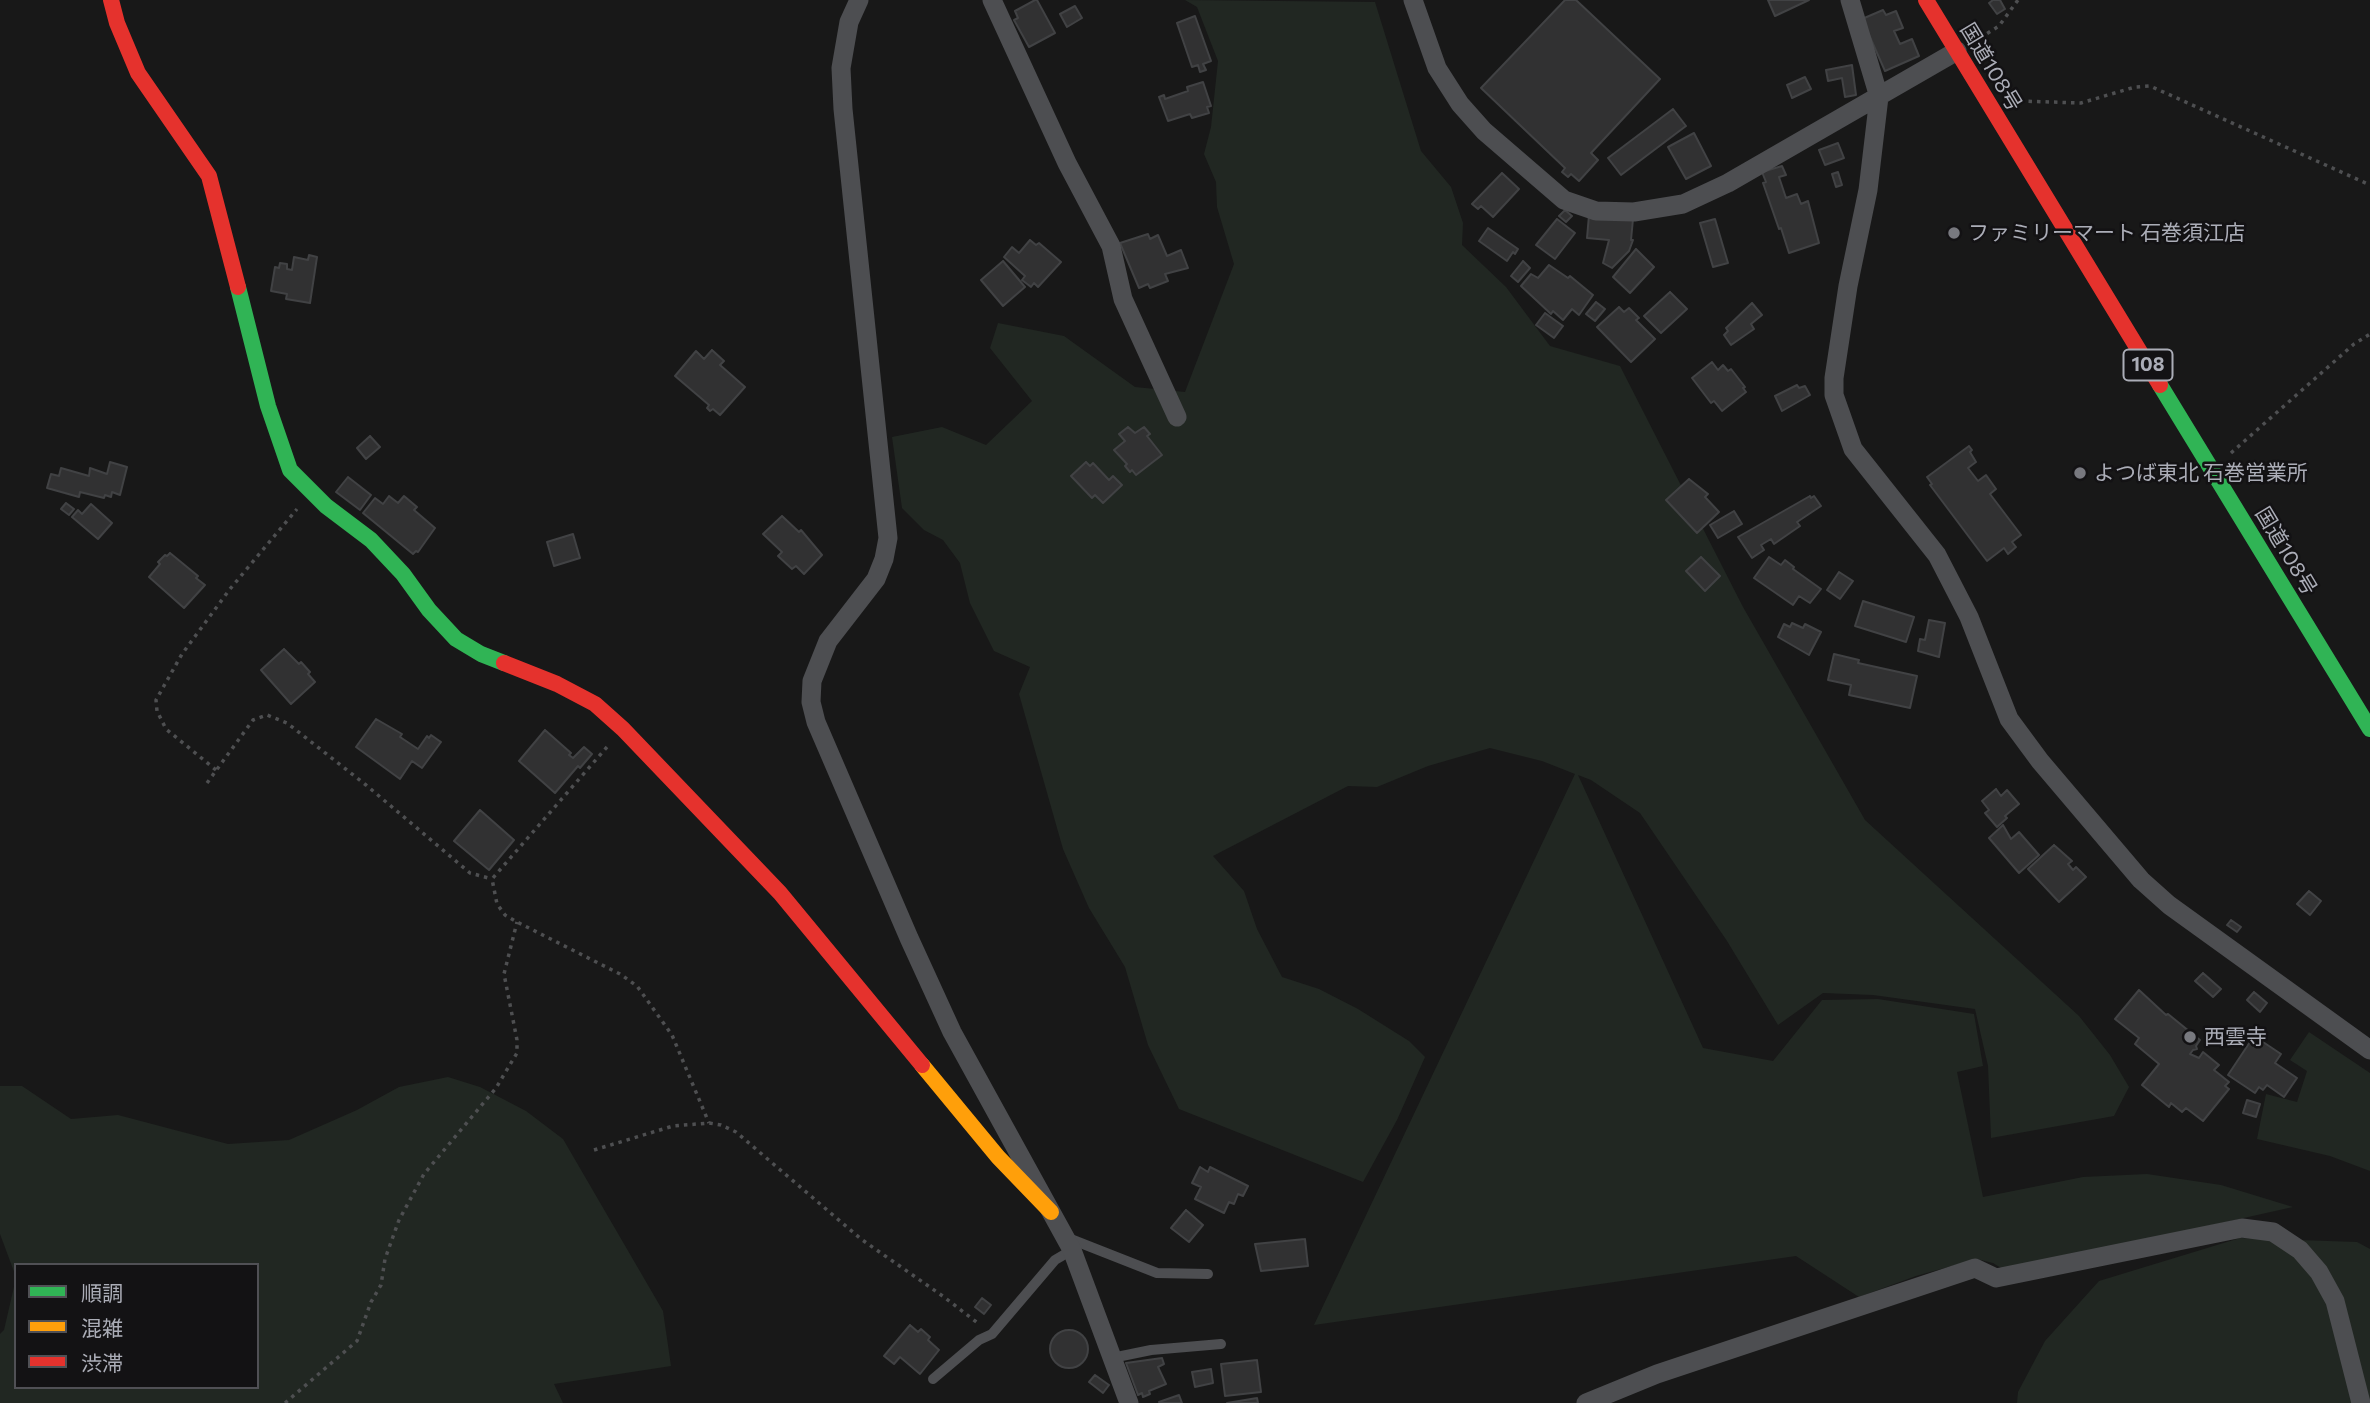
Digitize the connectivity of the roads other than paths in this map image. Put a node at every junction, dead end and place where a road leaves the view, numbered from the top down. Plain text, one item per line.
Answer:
1 (111, 0) edge
2 (859, 0) edge
3 (992, 0) edge
4 (1413, 0) edge
5 (1850, 0) edge
6 (1926, 0) edge
7 (1957, 51) junction
8 (1879, 97) junction
9 (1177, 417) dead end
10 (2370, 729) edge
11 (2370, 1050) edge
12 (1051, 1212) junction
13 (1068, 1243) junction
14 (1208, 1274) dead end
15 (1221, 1344) dead end
16 (1112, 1358) junction
17 (933, 1379) dead end
18 (1129, 1403) edge
19 (1586, 1403) edge
20 (2361, 1403) edge

1 - 12 main road
2 - 12 street
3 - 9 street
4 - 8 street
5 - 8 street
6 - 7 main road, 国道108号 / 108
7 - 8 street
7 - 10 main road, 国道108号 / 108
8 - 11 street
12 - 13 street
13 - 14 lane
13 - 16 street
13 - 17 lane
15 - 16 lane
16 - 18 street
19 - 20 street

